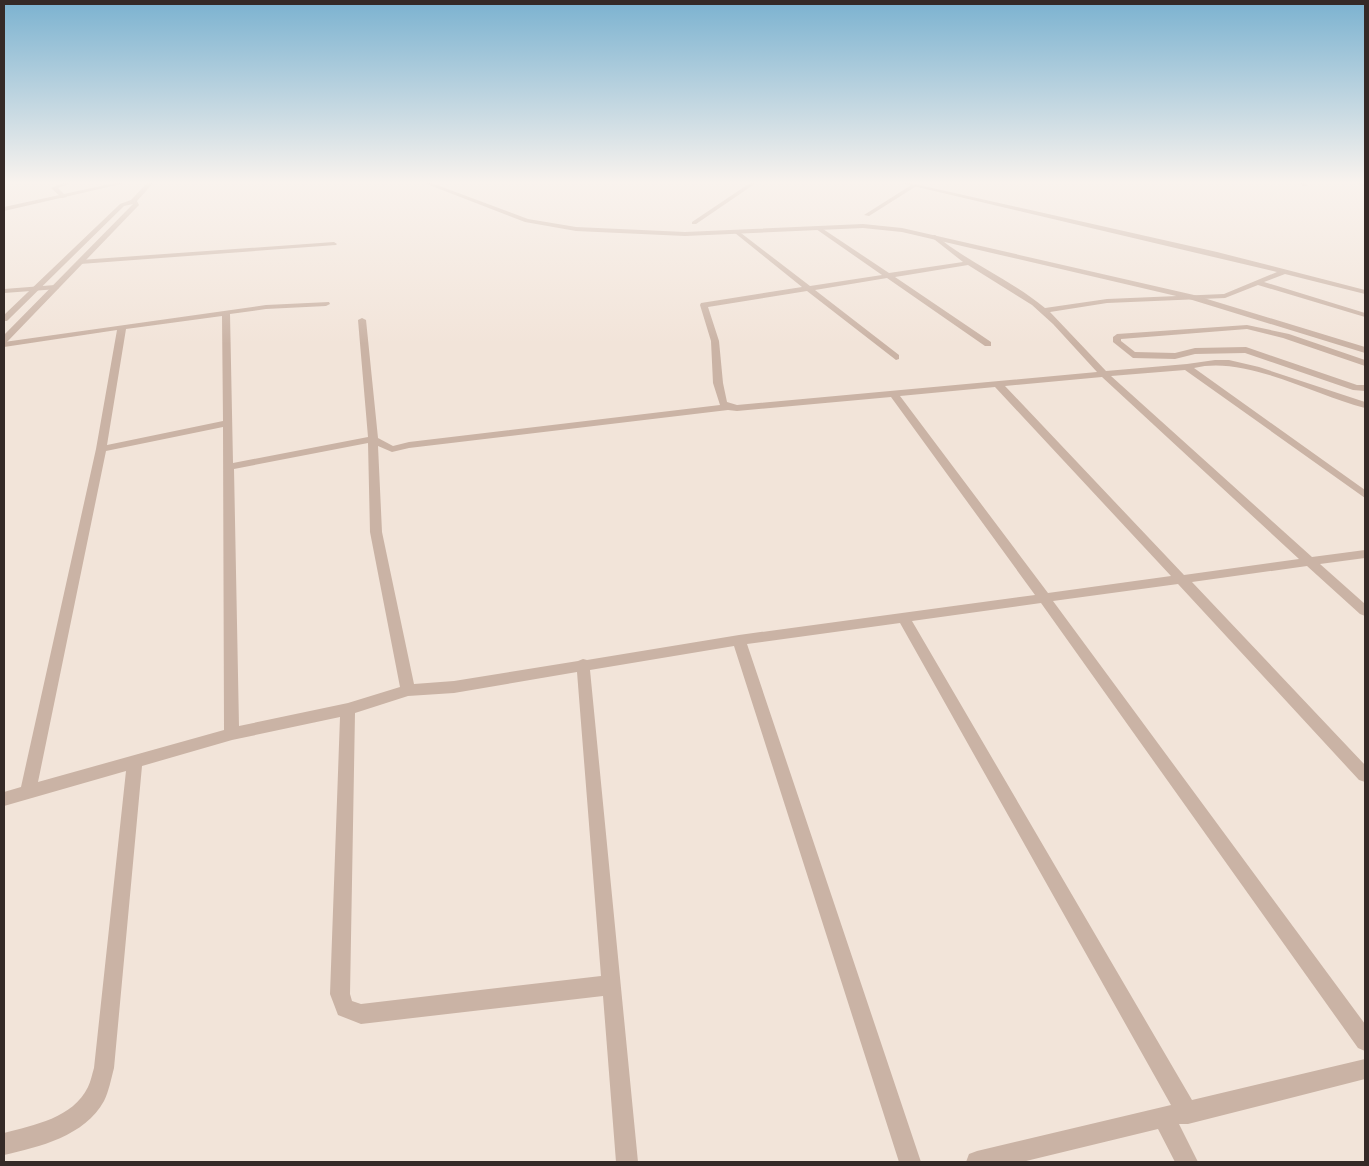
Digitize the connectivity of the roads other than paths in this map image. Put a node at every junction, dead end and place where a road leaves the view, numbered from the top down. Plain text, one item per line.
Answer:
1 (91, 235) edge
2 (106, 235) edge
3 (741, 235) edge
4 (829, 235) edge
5 (929, 235) edge
6 (948, 235) edge
7 (1132, 235) edge
8 (932, 236) junction
9 (334, 244) dead end
10 (80, 262) junction
11 (969, 263) junction
12 (1285, 271) junction
13 (888, 276) junction
14 (1259, 283) junction
15 (55, 288) junction
16 (36, 289) junction
17 (810, 289) junction
18 (4, 291) edge
19 (1365, 292) edge
20 (1191, 297) junction
21 (1214, 297) junction
22 (326, 304) dead end
23 (1043, 311) junction
24 (226, 313) junction
25 (1365, 315) edge
26 (4, 319) edge
27 (362, 320) dead end
28 (122, 328) junction
29 (1329, 339) junction
30 (4, 340) edge
31 (4, 344) edge
32 (988, 344) dead end
33 (1365, 344) edge
34 (1319, 346) junction
35 (1365, 350) edge
36 (896, 357) dead end
37 (1365, 363) edge
38 (1187, 366) junction
39 (1104, 373) junction
40 (998, 384) junction
41 (1365, 388) edge
42 (894, 395) junction
43 (1365, 405) edge
44 (728, 407) junction
45 (228, 423) junction
46 (373, 439) junction
47 (101, 449) junction
48 (229, 467) junction
49 (1365, 495) edge
50 (1365, 554) edge
51 (1309, 562) junction
52 (1183, 580) junction
53 (1045, 599) junction
54 (1365, 611) edge
55 (904, 618) junction
56 (739, 640) junction
57 (583, 664) junction
58 (408, 690) junction
59 (348, 708) junction
60 (232, 734) junction
61 (135, 762) junction
62 (1365, 775) edge
63 (28, 792) junction
64 (4, 799) edge
65 (611, 985) junction
66 (1365, 1041) edge
67 (1365, 1069) edge
68 (1188, 1113) junction
69 (1164, 1119) junction
70 (4, 1144) edge
71 (627, 1162) edge
72 (910, 1162) edge
73 (977, 1162) edge
74 (1187, 1162) edge

1 - 16 street
2 - 10 street
3 - 17 street
4 - 13 street
5 - 8 street
6 - 21 street
7 - 12 street
8 - 11 street
8 - 20 street
9 - 10 lane
10 - 15 street
11 - 13 street
11 - 23 street
12 - 14 street
12 - 19 street
13 - 17 street
13 - 32 street
14 - 21 street
14 - 25 street
15 - 16 street
15 - 30 street
16 - 18 street
16 - 26 street
17 - 36 street
17 - 44 street
20 - 21 street
20 - 23 street
20 - 29 street
21 - 33 street
22 - 24 street
23 - 39 street
24 - 28 street
24 - 45 street
27 - 46 street
28 - 31 street
28 - 47 street
29 - 34 street
29 - 35 street
34 - 37 street
34 - 41 street
38 - 39 street
38 - 43 street
38 - 49 street
39 - 40 street
39 - 51 street
40 - 42 street
40 - 52 street
42 - 44 street
42 - 53 street
44 - 46 street
45 - 47 street
45 - 48 street
46 - 48 street
46 - 58 street
47 - 63 street
48 - 60 street
50 - 51 street
51 - 52 street
51 - 54 street
52 - 53 street
52 - 62 street
53 - 55 street
53 - 66 street
55 - 56 street
55 - 68 street
56 - 57 street
56 - 72 street
57 - 58 street
57 - 65 street
58 - 59 street
59 - 60 street
59 - 65 street
60 - 61 street
61 - 63 street
61 - 70 street
63 - 64 street
65 - 71 street
67 - 68 street
68 - 69 street
69 - 73 street
69 - 74 street

